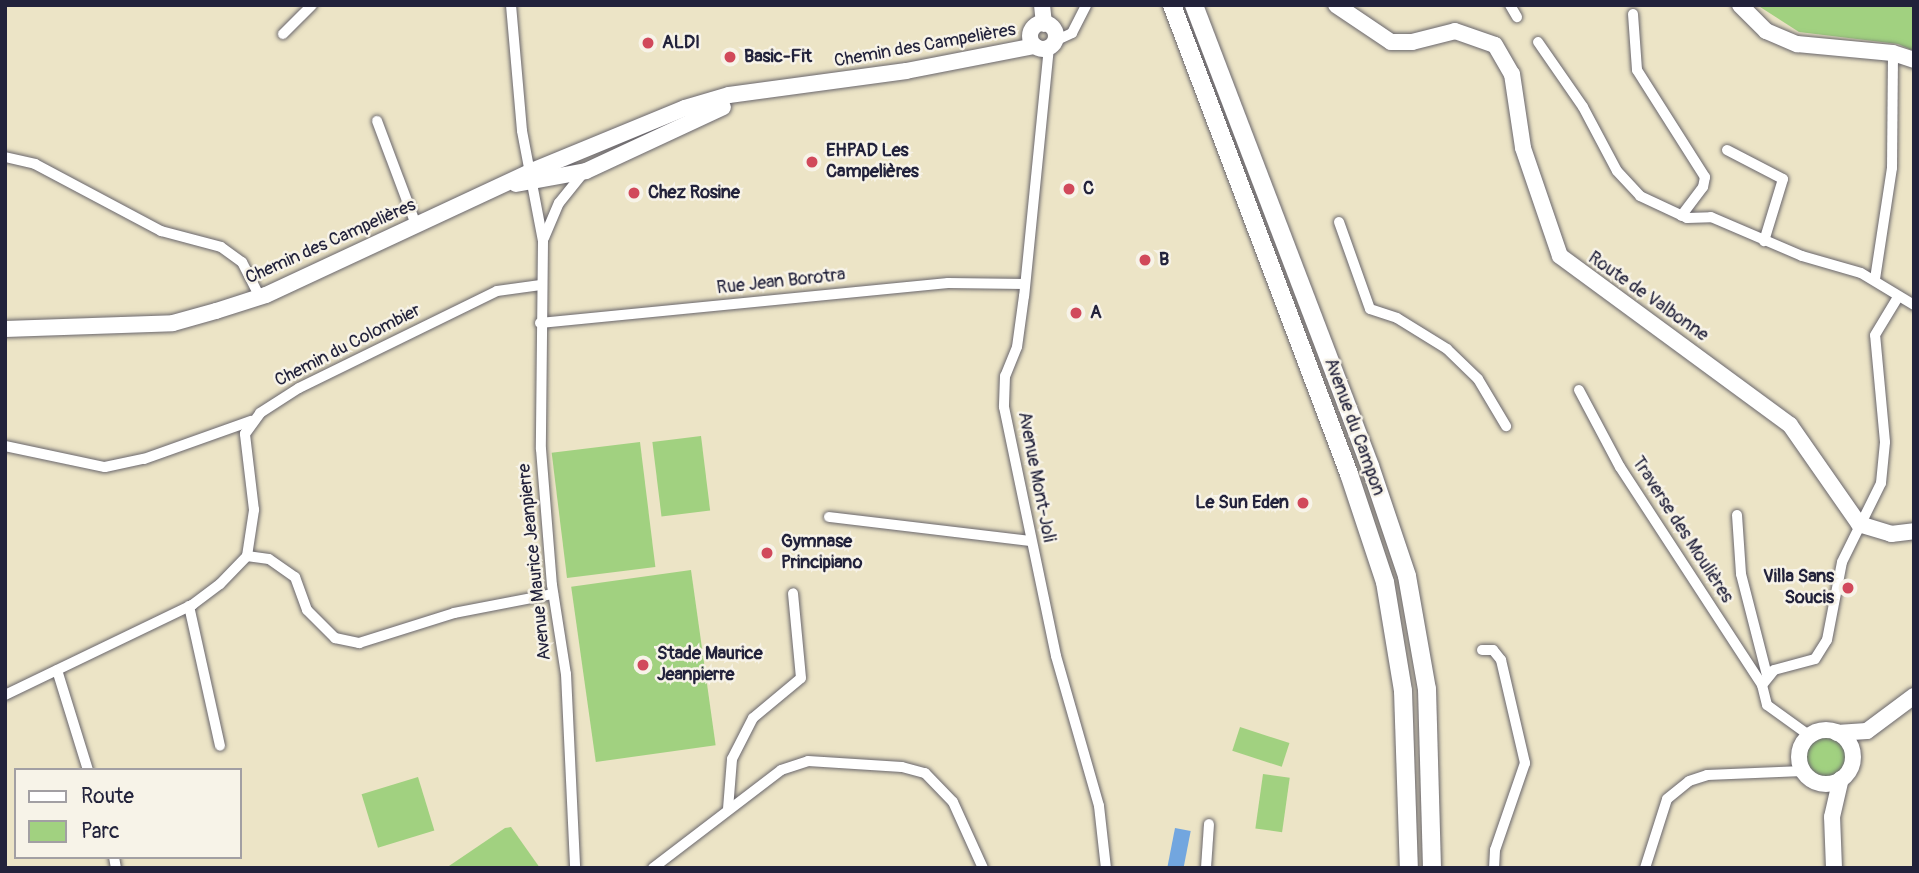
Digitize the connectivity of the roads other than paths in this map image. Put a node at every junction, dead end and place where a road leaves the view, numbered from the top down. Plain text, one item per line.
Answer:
1 (312, 5) edge
2 (511, 5) edge
3 (1042, 5) edge
4 (1086, 5) edge
5 (1172, 5) edge
6 (1194, 5) edge
7 (1336, 5) edge
8 (1741, 5) edge
9 (1633, 14) dead end
10 (1044, 23) junction
11 (283, 34) dead end
12 (1538, 42) dead end
13 (1046, 45) junction
14 (1893, 53) junction
15 (1914, 61) edge
16 (779, 90) junction
17 (377, 121) dead end
18 (1727, 150) dead end
19 (5, 157) edge
20 (586, 171) junction
21 (533, 176) junction
22 (1681, 216) junction
23 (1339, 222) dead end
24 (416, 226) junction
25 (543, 241) junction
26 (1764, 241) junction
27 (1875, 279) junction
28 (1025, 284) junction
29 (541, 285) junction
30 (260, 297) junction
31 (1898, 297) junction
32 (1914, 305) edge
33 (540, 323) junction
34 (5, 329) edge
35 (1579, 390) dead end
36 (251, 421) junction
37 (1506, 426) dead end
38 (5, 446) edge
39 (1737, 514) dead end
40 (829, 517) dead end
41 (1860, 524) junction
42 (1914, 530) edge
43 (1030, 541) junction
44 (247, 555) junction
45 (793, 593) dead end
46 (553, 594) junction
47 (189, 606) junction
48 (1482, 650) dead end
49 (57, 670) junction
50 (1765, 680) junction
51 (5, 695) edge
52 (1914, 696) edge
53 (1837, 733) junction
54 (1810, 736) junction
55 (220, 746) dead end
56 (87, 768) edge
57 (1803, 771) junction
58 (1841, 779) junction
59 (1816, 782) junction
60 (728, 809) junction
61 (1832, 817) junction
62 (1209, 824) dead end
63 (576, 867) edge
64 (653, 868) edge
65 (983, 868) edge
66 (1106, 868) edge
67 (1206, 868) edge
68 (1409, 868) edge
69 (1432, 868) edge
70 (1494, 868) edge
71 (1645, 868) edge
72 (1833, 868) edge

1 - 11 street
2 - 21 street, Avenue Maurice Jeanpierre
3 - 10 street
4 - 13 street
5 - 68 main road, Avenue du Campon
6 - 69 main road, Avenue du Campon
7 - 41 street, Route de Valbonne
8 - 14 street
9 - 22 street
10 - 13 street
10 - 13 street
12 - 22 street
13 - 16 street, Chemin des Campelières
13 - 28 street, Avenue Mont-Joli
14 - 15 street
14 - 27 street
16 - 20 street, Chemin des Campelières
16 - 21 street, Chemin des Campelières
17 - 24 street
18 - 26 street
19 - 30 street
20 - 21 street, Chemin des Campelières
20 - 25 street
21 - 24 street, Chemin des Campelières
21 - 25 street, Avenue Maurice Jeanpierre
22 - 26 street
23 - 37 street
24 - 30 street, Chemin des Campelières
25 - 29 street, Avenue Maurice Jeanpierre
26 - 27 street
27 - 31 street
28 - 33 street, Rue Jean Borotra
28 - 43 street, Avenue Mont-Joli
29 - 33 street, Avenue Maurice Jeanpierre
29 - 36 street, Chemin du Colombier
30 - 34 street, Chemin des Campelières
31 - 32 street
31 - 41 street
33 - 46 street, Avenue Maurice Jeanpierre
35 - 50 street, Traverse des Moulières
36 - 38 street, Chemin du Colombier
36 - 44 street
39 - 50 street
40 - 43 street
41 - 42 street
41 - 50 street
43 - 66 street, Avenue Mont-Joli
44 - 46 street
44 - 47 street
45 - 60 street
46 - 63 street, Avenue Maurice Jeanpierre
47 - 49 street
47 - 55 street
48 - 70 street
49 - 51 street
49 - 56 street
50 - 54 street
52 - 53 street
53 - 54 street
53 - 58 street
54 - 57 street
57 - 59 street
57 - 71 street
58 - 59 street
58 - 61 street
59 - 61 street
60 - 64 street
60 - 65 street
61 - 72 street
62 - 67 street

